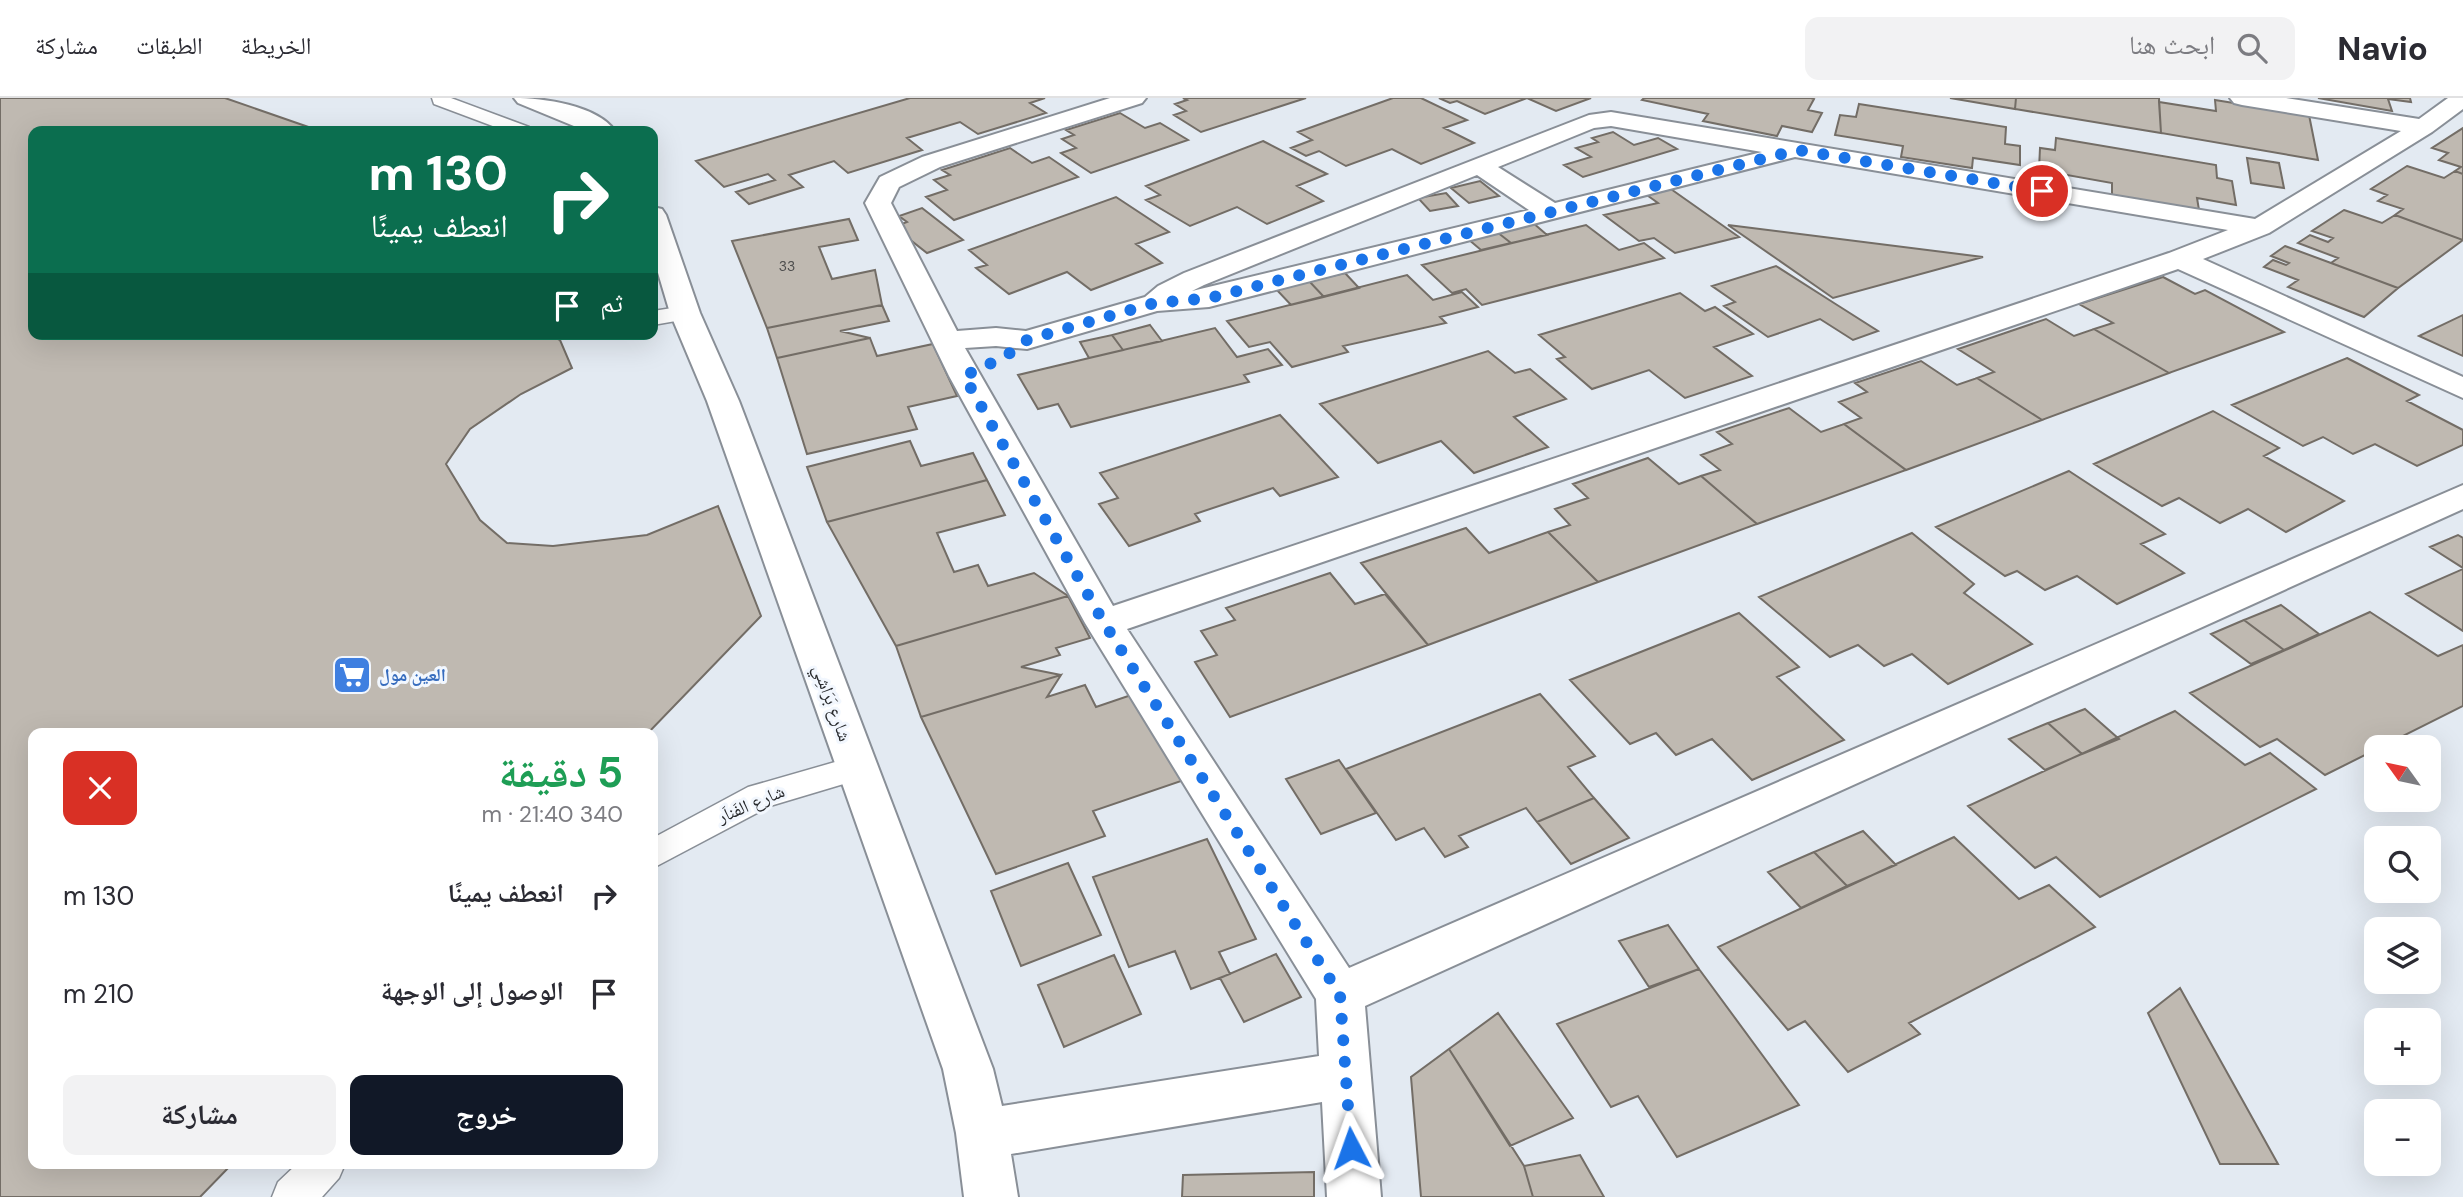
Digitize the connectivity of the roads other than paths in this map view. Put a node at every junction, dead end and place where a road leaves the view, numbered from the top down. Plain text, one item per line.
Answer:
1 (526, 98) edge
2 (1134, 98) edge
3 (2242, 98) edge
4 (2461, 99) edge
5 (440, 100) dead end
6 (497, 126) edge
7 (594, 126) edge
8 (2424, 127) junction
9 (1798, 150) junction
10 (1480, 166) junction
11 (1551, 212) junction
12 (2260, 227) junction
13 (658, 246) edge
14 (2179, 259) junction
15 (1155, 303) junction
16 (669, 315) edge
17 (1027, 340) junction
18 (947, 341) junction
19 (964, 376) junction
20 (2463, 389) edge
21 (2463, 496) edge
22 (1104, 623) junction
23 (856, 768) junction
24 (658, 851) edge
25 (1340, 995) junction
26 (1345, 1074) junction
27 (982, 1133) junction
28 (320, 1169) edge
29 (293, 1197) edge
30 (991, 1197) edge
31 (1354, 1197) edge

1 - 7 street
2 - 18 street
3 - 8 street
4 - 8 street
5 - 6 lane
8 - 12 street
9 - 10 street
9 - 11 street
9 - 12 street
10 - 11 street
10 - 15 street
11 - 15 street
12 - 14 street
13 - 16 street, شارع بَرَاشِي
14 - 20 street
14 - 22 street
15 - 17 street
16 - 23 street, شارع بَرَاشِي
17 - 18 street
17 - 19 street
18 - 19 street
19 - 22 street
21 - 25 street
22 - 25 street
23 - 24 lane, شارع الفَناَر
23 - 27 street, شارع بَرَاشِي
25 - 26 street
26 - 27 street
26 - 31 street
27 - 30 street, شارع بَرَاشِي
28 - 29 lane

